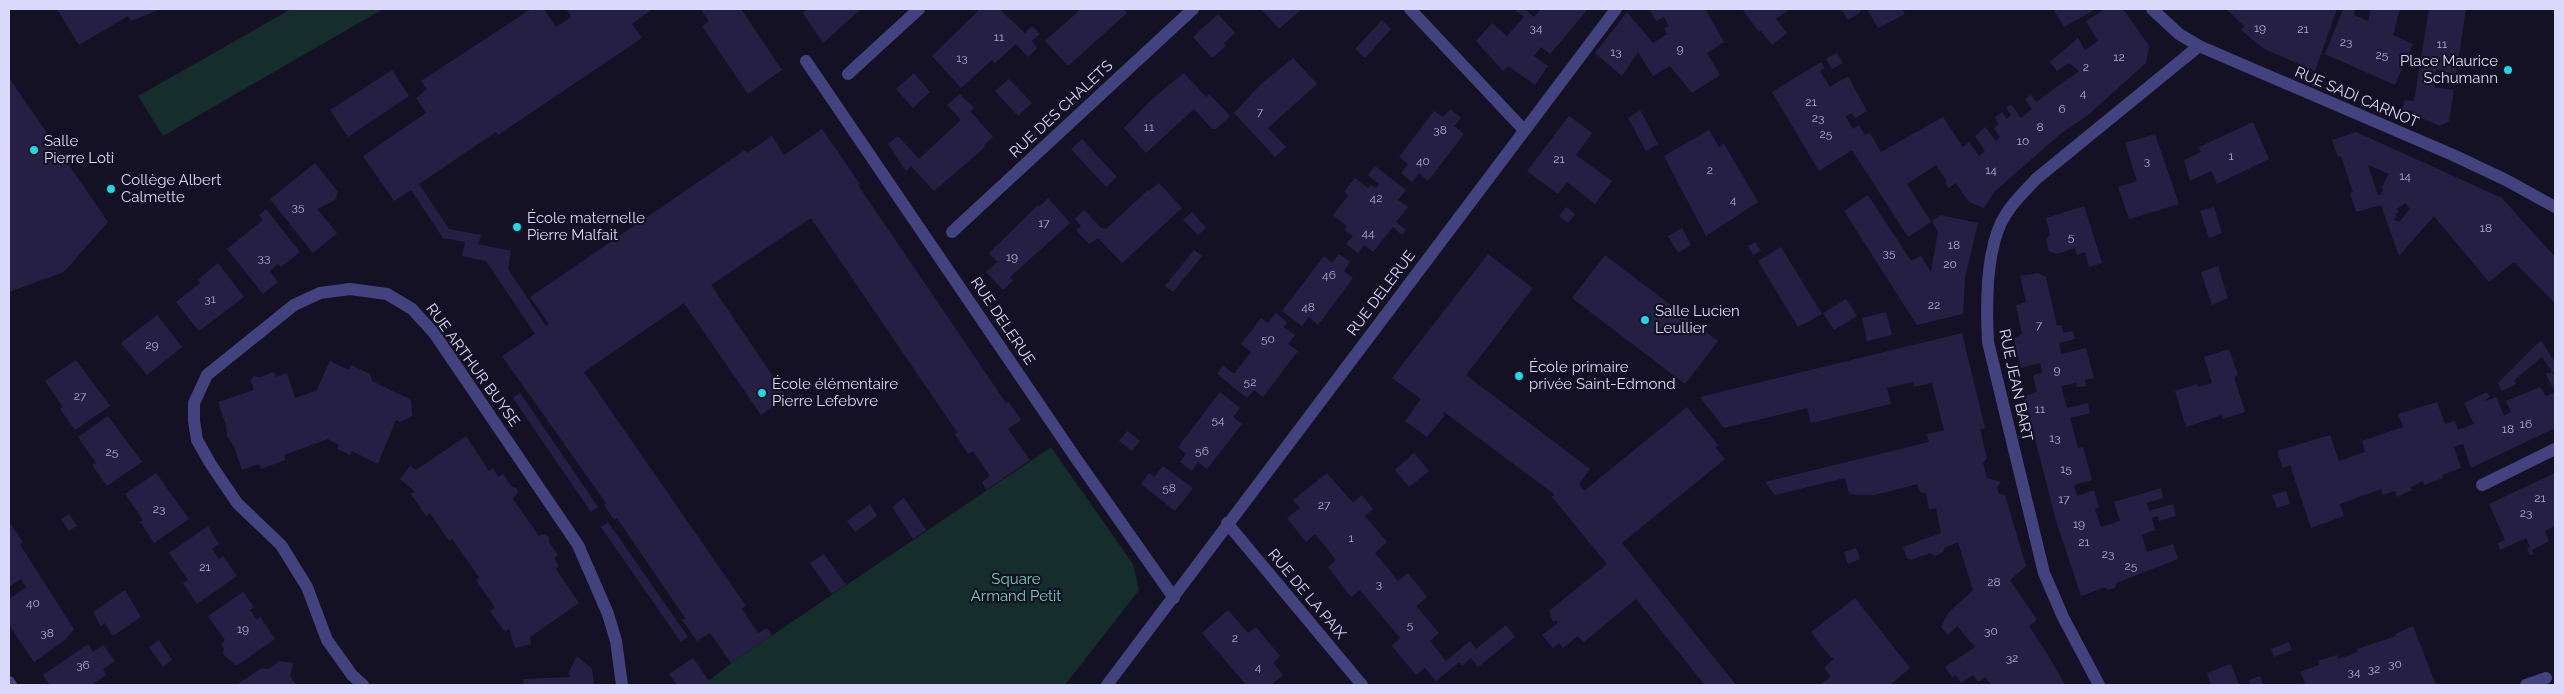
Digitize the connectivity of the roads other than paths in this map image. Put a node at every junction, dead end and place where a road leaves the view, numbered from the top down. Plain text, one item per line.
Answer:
1 (920, 9) edge
2 (1193, 9) edge
3 (1410, 9) edge
4 (1616, 9) edge
5 (2152, 9) edge
6 (2199, 46) junction
7 (806, 60) dead end
8 (848, 74) dead end
9 (1524, 129) junction
10 (2555, 207) edge
11 (952, 232) dead end
12 (2555, 449) edge
13 (2482, 485) dead end
14 (1227, 523) junction
15 (1174, 598) junction
16 (2546, 678) dead end
17 (9, 682) edge
18 (11, 685) edge
19 (363, 685) edge
20 (622, 685) edge
21 (1106, 685) edge
22 (1362, 685) edge
23 (2099, 685) edge
24 (2526, 685) edge

1 - 8 street
2 - 11 street, RUE DES CHALETS
3 - 9 street
4 - 9 street, RUE DELERUE
5 - 6 street, RUE SADI CARNOT
6 - 10 street, RUE SADI CARNOT
6 - 23 street, RUE JEAN BART
7 - 15 street, RUE DELERUE
9 - 14 street, RUE DELERUE
12 - 13 street
14 - 15 street, RUE DELERUE
14 - 22 street, RUE DE LA PAIX
15 - 21 street, RUE DELERUE
16 - 24 street
17 - 18 street
19 - 20 street, RUE ARTHUR BUYSE

